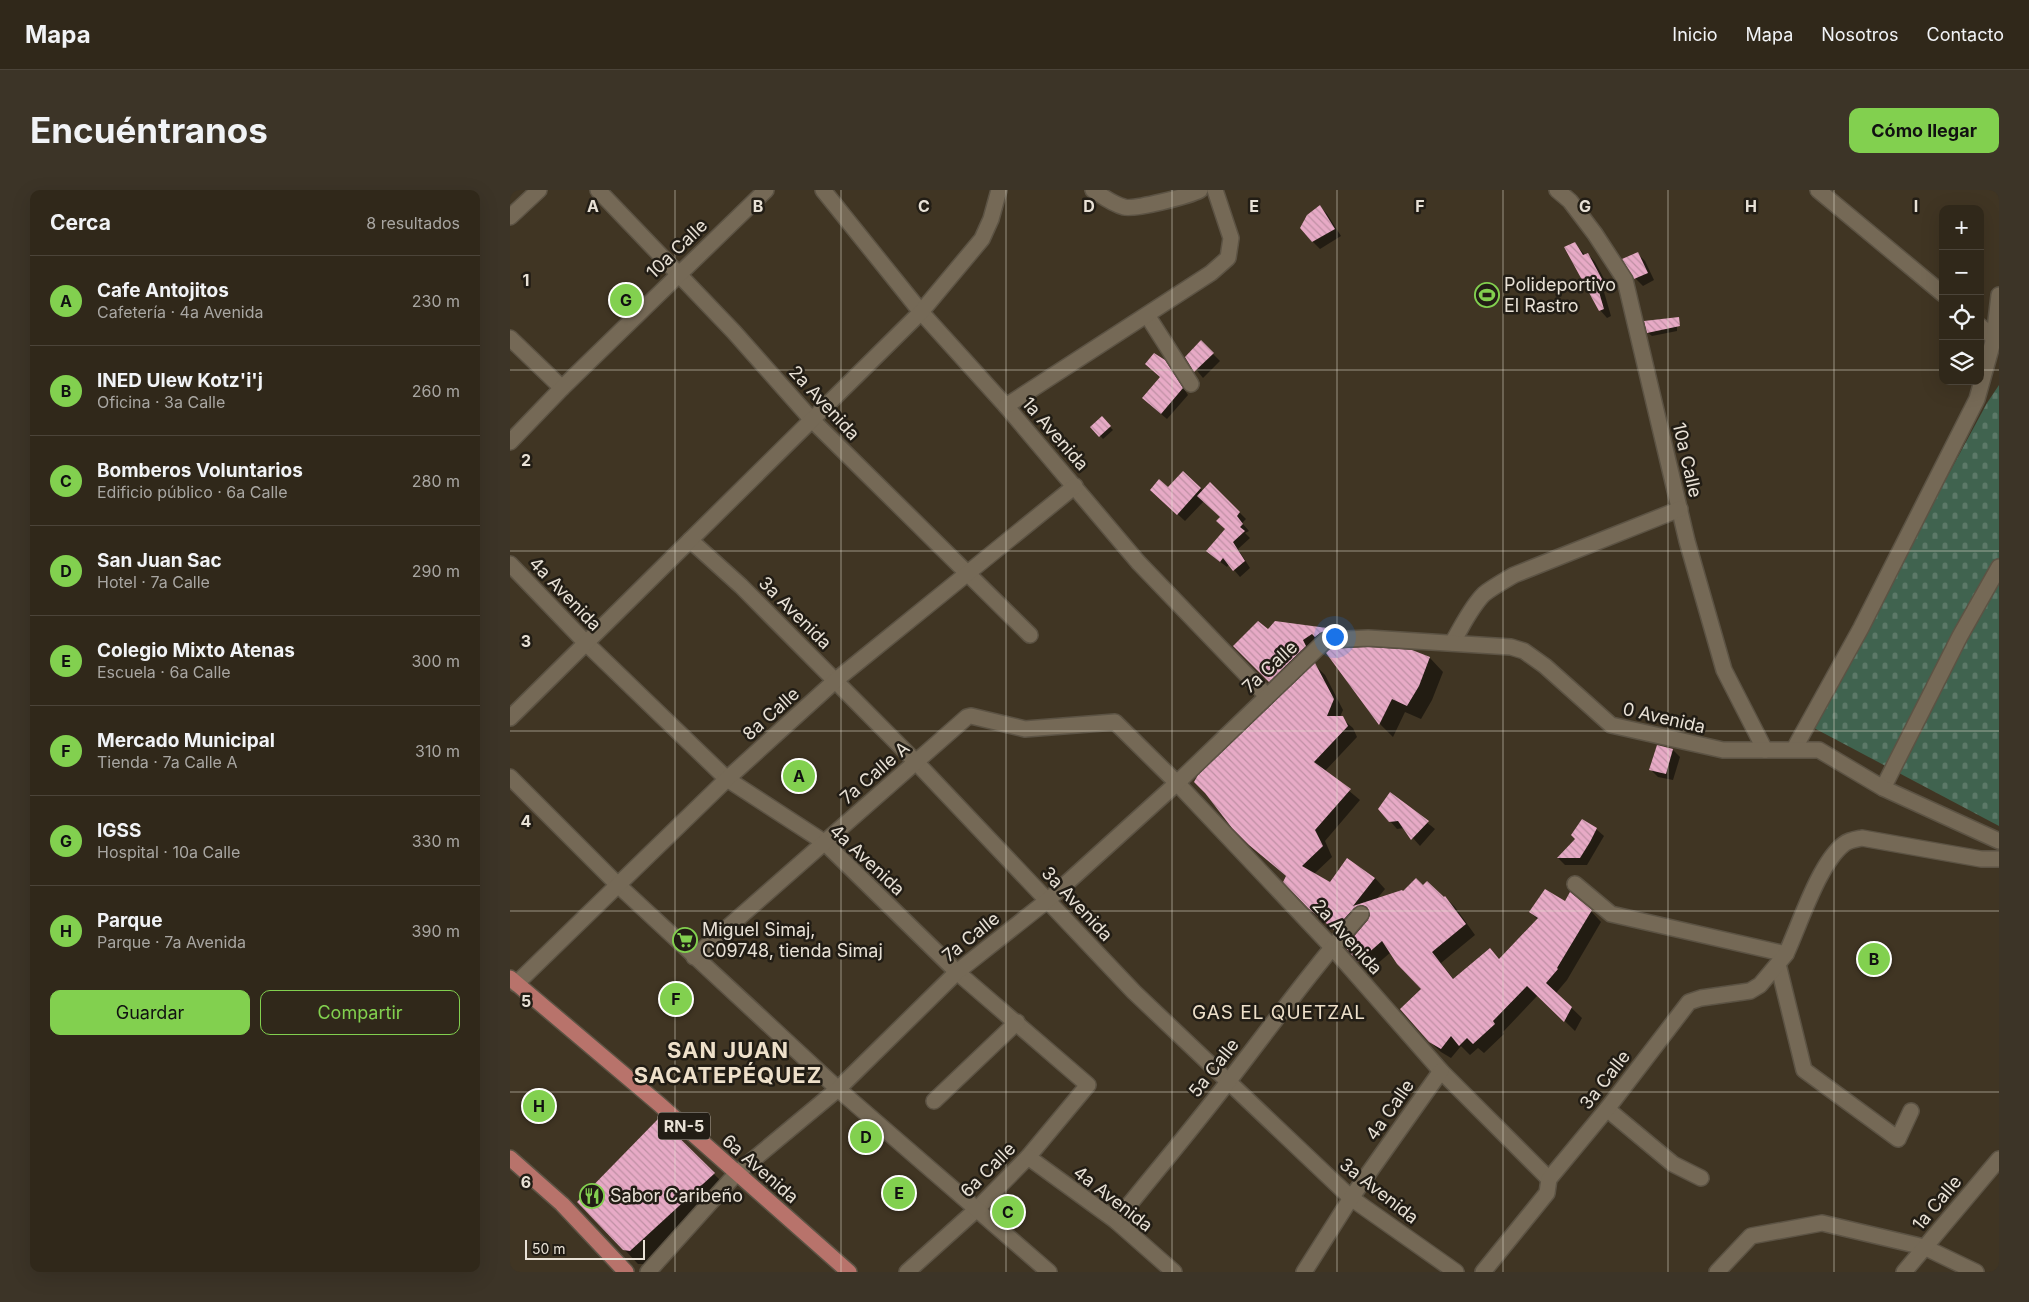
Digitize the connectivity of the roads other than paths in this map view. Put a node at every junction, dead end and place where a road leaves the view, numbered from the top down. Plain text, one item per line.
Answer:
1 (539, 190) edge
2 (598, 190) edge
3 (766, 190) edge
4 (823, 190) edge
5 (999, 190) edge
6 (1092, 190) edge
7 (1200, 190) edge
8 (1215, 190) edge
9 (1558, 190) edge
10 (1818, 190) edge
11 (510, 217) edge
12 (678, 274) junction
13 (1939, 291) edge
14 (1999, 295) edge
15 (921, 312) junction
16 (1147, 314) junction
17 (1984, 329) edge
18 (510, 338) edge
19 (1994, 338) junction
20 (1191, 384) dead end
21 (562, 388) junction
22 (1006, 406) junction
23 (812, 420) junction
24 (510, 442) edge
25 (1075, 486) junction
26 (1680, 509) junction
27 (690, 540) junction
28 (510, 564) edge
29 (1999, 567) edge
30 (966, 573) junction
31 (1030, 636) dead end
32 (1326, 640) joint
33 (586, 643) junction
34 (1452, 643) junction
35 (836, 680) junction
36 (1266, 696) junction
37 (510, 718) edge
38 (1115, 722) joint
39 (1794, 749) junction
40 (1765, 750) junction
41 (916, 762) junction
42 (510, 777) edge
43 (727, 779) junction
44 (1178, 783) junction
45 (1883, 788) junction
46 (1999, 841) edge
47 (824, 842) junction
48 (1999, 859) edge
49 (1575, 884) dead end
50 (618, 885) junction
51 (1048, 900) junction
52 (1361, 914) dead end
53 (1332, 946) junction
54 (694, 957) junction
55 (1782, 959) junction
56 (957, 972) junction
57 (512, 984) edge
58 (1017, 1022) junction
59 (1441, 1070) junction
60 (1228, 1082) junction
61 (1088, 1085) joint
62 (838, 1089) junction
63 (934, 1101) dead end
64 (1607, 1109) junction
65 (1911, 1110) dead end
66 (1028, 1157) junction
67 (510, 1158) edge
68 (1999, 1159) edge
69 (736, 1174) junction
70 (1701, 1178) dead end
71 (1549, 1179) junction
72 (1351, 1198) junction
73 (977, 1209) junction
74 (1116, 1221) junction
75 (1924, 1247) junction
76 (626, 1272) edge
77 (648, 1272) edge
78 (849, 1272) edge
79 (907, 1272) edge
80 (1049, 1272) edge
81 (1174, 1272) edge
82 (1304, 1272) edge
83 (1456, 1272) edge
84 (1483, 1272) edge
85 (1717, 1272) edge
86 (1904, 1272) edge
87 (1976, 1272) edge

1 - 11 street
2 - 12 street, 2a Avenida
3 - 12 street, 10a Calle
4 - 15 street, 1a Avenida
5 - 15 street
6 - 7 street
8 - 16 street
9 - 26 street, 10a Calle
10 - 13 street
12 - 21 street, 10a Calle
12 - 23 street, 2a Avenida
14 - 19 street
15 - 22 street, 1a Avenida
15 - 23 street
16 - 20 street
16 - 22 street
17 - 19 street
18 - 21 street
19 - 39 street
21 - 24 street, 10a Calle
22 - 25 street, 1a Avenida
23 - 27 street
23 - 30 street, 2a Avenida
25 - 30 street, 8a Calle
25 - 36 street, 1a Avenida
26 - 34 street
26 - 40 street, 10a Calle
27 - 33 street
27 - 35 street, 3a Avenida
28 - 33 street, 4a Avenida
29 - 45 street
30 - 31 street, 2a Avenida
30 - 35 street, 8a Calle
32 - 34 street, 0 Avenida
32 - 36 street, 7a Calle
33 - 37 street
33 - 43 street, 4a Avenida
34 - 40 street, 0 Avenida
35 - 41 street, 3a Avenida
35 - 43 street, 8a Calle
36 - 44 street, 7a Calle
38 - 41 street, 7a Calle A
38 - 44 street, 2a Avenida
39 - 40 street, 0 Avenida
39 - 45 street, 0 Avenida
41 - 47 street, 7a Calle A
41 - 51 street, 3a Avenida
42 - 50 street
43 - 47 street, 4a Avenida
43 - 50 street, 8a Calle
44 - 51 street, 7a Calle
44 - 53 street, 2a Avenida
45 - 46 street, 0 Avenida
47 - 54 street, 7a Calle A
47 - 56 street, 4a Avenida
48 - 55 street, 3a Calle
49 - 55 street
50 - 54 street
50 - 57 street, 8a Calle
51 - 56 street, 7a Calle
51 - 60 street, 3a Avenida
52 - 53 street, 5a Calle
53 - 59 street, 2a Avenida
53 - 60 street, 5a Calle
54 - 62 street
55 - 64 street, 3a Calle
55 - 65 street
56 - 58 street, 4a Avenida
56 - 62 street, 7a Calle
57 - 69 main road, 6a Avenida / RN-5
58 - 61 street, 4a Avenida
58 - 63 street
59 - 71 street, 2a Avenida
59 - 72 street, 4a Calle
60 - 72 street, 3a Avenida
60 - 74 street, 5a Calle
61 - 66 street, 6a Calle
62 - 69 street, 7a Calle
62 - 73 street
64 - 70 street
64 - 71 street, 3a Calle
66 - 73 street, 6a Calle
66 - 74 street, 4a Avenida
67 - 76 main road
68 - 75 street, 1a Calle
69 - 77 street, 7a Calle
69 - 78 main road, 6a Avenida / RN-5
71 - 84 street, 3a Calle
72 - 82 street, 4a Calle
72 - 83 street, 3a Avenida
73 - 79 street, 6a Calle
73 - 80 street
74 - 81 street, 4a Avenida
75 - 85 street
75 - 86 street, 1a Calle
75 - 87 street

